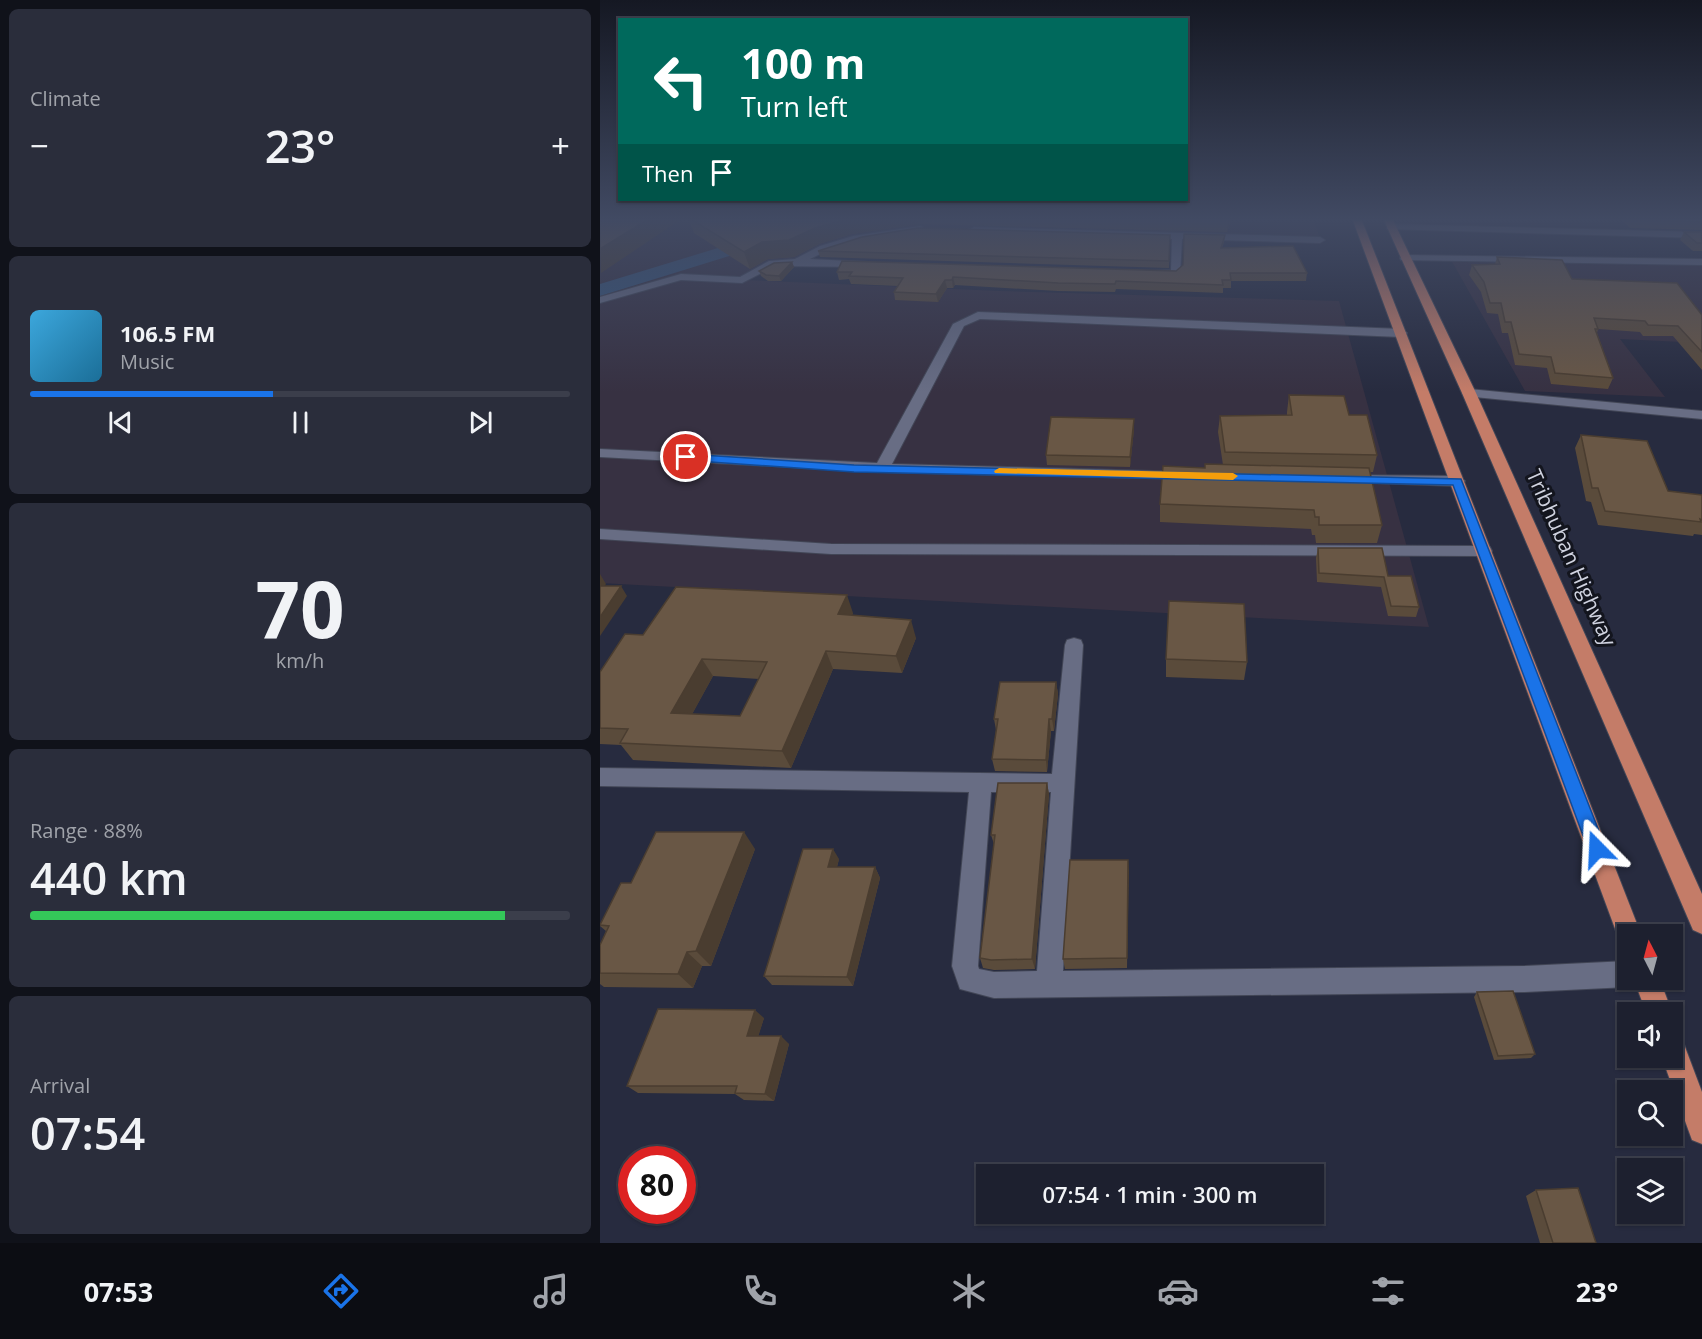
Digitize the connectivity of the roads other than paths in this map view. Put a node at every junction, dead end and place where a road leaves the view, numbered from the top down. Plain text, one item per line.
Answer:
1 (749, 276) edge
2 (1379, 276) edge
3 (1413, 276) edge
4 (600, 300) edge
5 (1401, 333) junction
6 (1468, 393) junction
7 (1702, 415) edge
8 (600, 453) edge
9 (882, 468) junction
10 (1202, 476) edge
11 (1333, 479) edge
12 (1457, 481) junction
13 (600, 534) edge
14 (1484, 551) junction
15 (1074, 645) dead end
16 (600, 777) edge
17 (981, 783) junction
18 (1062, 783) junction
19 (1702, 922) edge
20 (1625, 924) edge
21 (1617, 975) edge
22 (1048, 984) junction
23 (1679, 1068) edge
24 (1702, 1130) edge

1 - 4 street
2 - 5 highway
3 - 6 highway, Tribhuban Highway
5 - 9 street
5 - 12 highway
6 - 7 street
6 - 19 highway, Tribhuban Highway
8 - 9 street
9 - 10 street
11 - 12 street
12 - 14 highway
13 - 14 street
14 - 20 highway
15 - 18 street
16 - 17 street
17 - 18 street
17 - 22 street
18 - 22 street
21 - 22 street
23 - 24 highway

